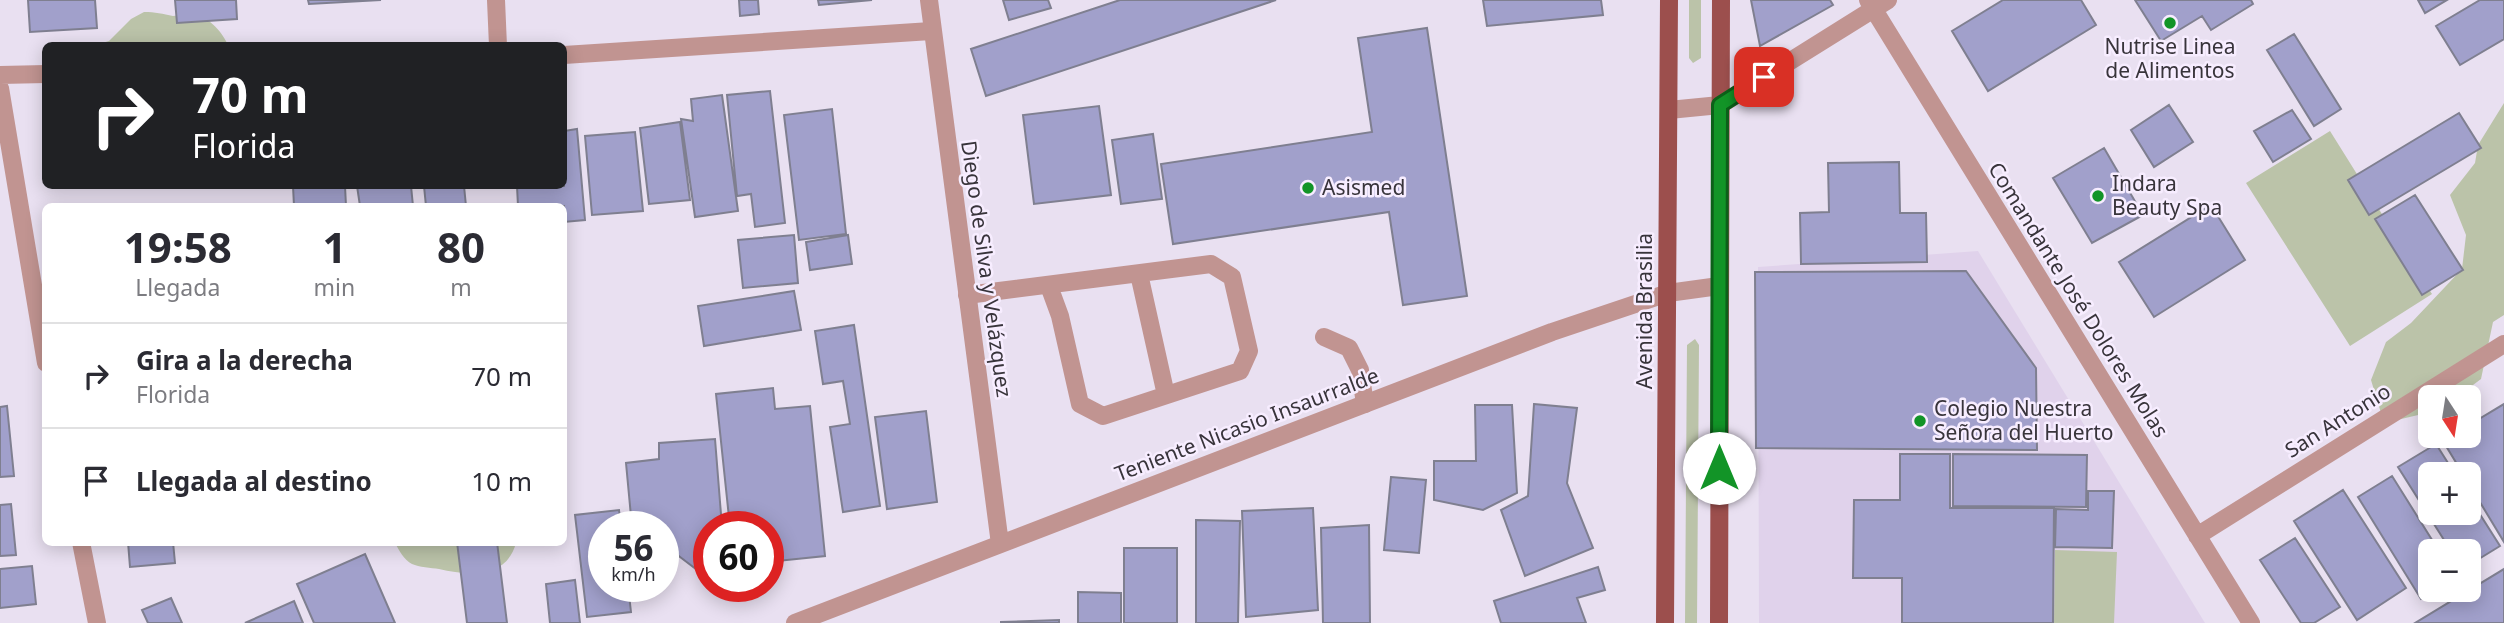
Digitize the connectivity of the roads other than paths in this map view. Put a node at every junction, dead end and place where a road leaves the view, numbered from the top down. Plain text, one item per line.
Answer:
1 (496, 0) edge
2 (929, 0) edge
3 (1670, 0) edge
4 (1721, 0) edge
5 (1876, 3) edge
6 (931, 31) junction
7 (498, 42) edge
8 (567, 55) edge
9 (42, 74) edge
10 (0, 75) edge
11 (0, 88) edge
12 (1720, 105) junction
13 (1669, 110) junction
14 (1139, 274) junction
15 (1049, 286) junction
16 (1719, 286) junction
17 (1668, 293) junction
18 (967, 295) junction
19 (1324, 337) dead end
20 (42, 339) edge
21 (2504, 344) edge
22 (1166, 395) junction
23 (1365, 404) junction
24 (2197, 536) junction
25 (1000, 544) junction
26 (82, 546) edge
27 (97, 623) edge
28 (795, 623) edge
29 (1665, 623) edge
30 (1719, 623) edge
31 (2251, 623) edge

1 - 7 street
2 - 6 street, Diego de Silva y Velázquez
3 - 13 main road, Avenida Brasilia
4 - 12 main road
5 - 12 street
5 - 24 street, Comandante José Dolores Molas
6 - 8 street
6 - 18 street, Diego de Silva y Velázquez
9 - 10 street
11 - 20 street
12 - 13 street
12 - 16 main road
13 - 17 main road, Avenida Brasilia
14 - 15 street
14 - 22 street
14 - 22 street
15 - 18 street
15 - 22 street
16 - 17 street, Teniente Nicasio Insaurralde
16 - 30 main road
17 - 23 street, Teniente Nicasio Insaurralde
17 - 29 main road, Avenida Brasilia
18 - 25 street, Diego de Silva y Velázquez
19 - 23 street
21 - 24 street, San Antonio
23 - 25 street, Teniente Nicasio Insaurralde
24 - 31 street, Comandante José Dolores Molas
25 - 28 street, Teniente Nicasio Insaurralde
26 - 27 street

